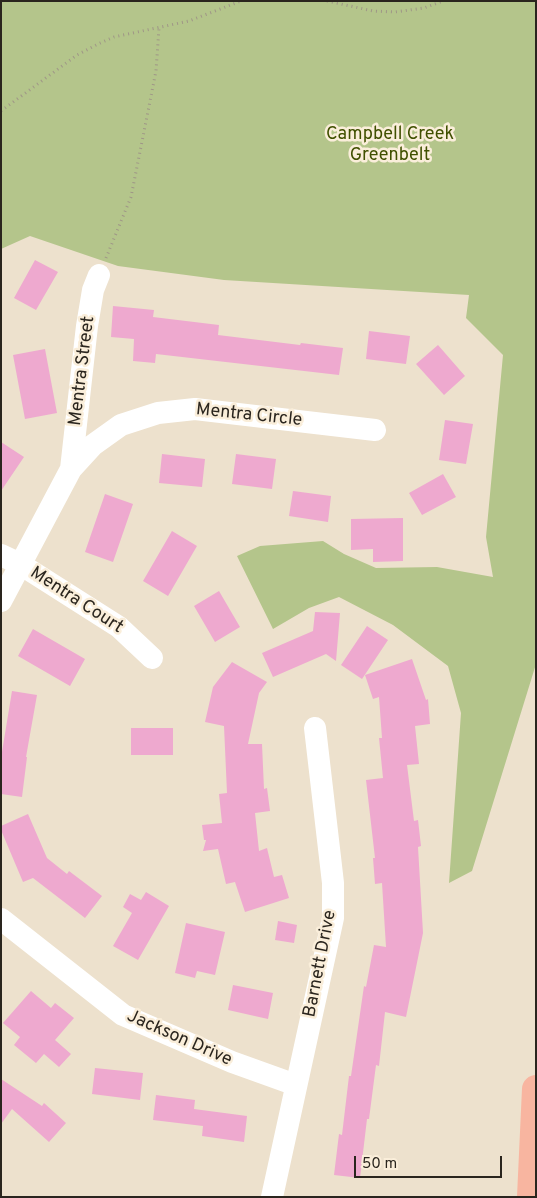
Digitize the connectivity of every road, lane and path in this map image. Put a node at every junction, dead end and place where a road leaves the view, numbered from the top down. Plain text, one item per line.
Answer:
1 (241, 1) edge
2 (327, 1) edge
3 (443, 1) edge
4 (159, 28) junction
5 (1, 111) edge
6 (99, 275) joint
7 (374, 430) dead end
8 (71, 469) junction
9 (11, 560) edge
10 (1, 601) edge
11 (152, 658) dead end
12 (315, 728) dead end
13 (1, 919) edge
14 (296, 1085) junction
15 (536, 1089) edge
16 (272, 1197) edge
17 (531, 1197) edge

1 - 4 path
2 - 3 path
4 - 5 path
4 - 6 path
6 - 8 street, Mentra Street
7 - 8 street, Mentra Circle
8 - 9 street, Mentra Circle
9 - 10 street
9 - 11 street, Mentra Court
12 - 14 street, Barnett Drive
13 - 14 street, Jackson Drive
14 - 16 street, Barnett Drive
15 - 17 highway

